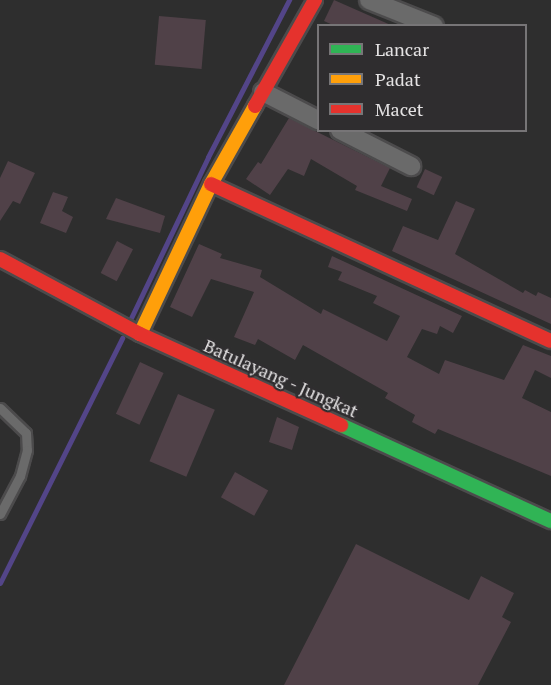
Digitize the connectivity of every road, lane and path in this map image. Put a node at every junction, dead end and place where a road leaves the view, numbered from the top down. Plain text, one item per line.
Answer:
1 (315, 0) edge
2 (369, 0) edge
3 (429, 24) edge
4 (263, 92) junction
5 (317, 119) edge
6 (344, 132) edge
7 (411, 166) dead end
8 (211, 184) junction
9 (0, 259) edge
10 (136, 332) junction
11 (551, 341) edge
12 (0, 408) edge
13 (0, 514) edge
14 (551, 521) edge

1 - 4 main road
2 - 3 street
4 - 5 street
4 - 8 main road
6 - 7 street
8 - 10 main road
8 - 11 main road
9 - 10 main road, Batulayang - Jungkat
10 - 14 main road, Batulayang - Jungkat
12 - 13 lane

